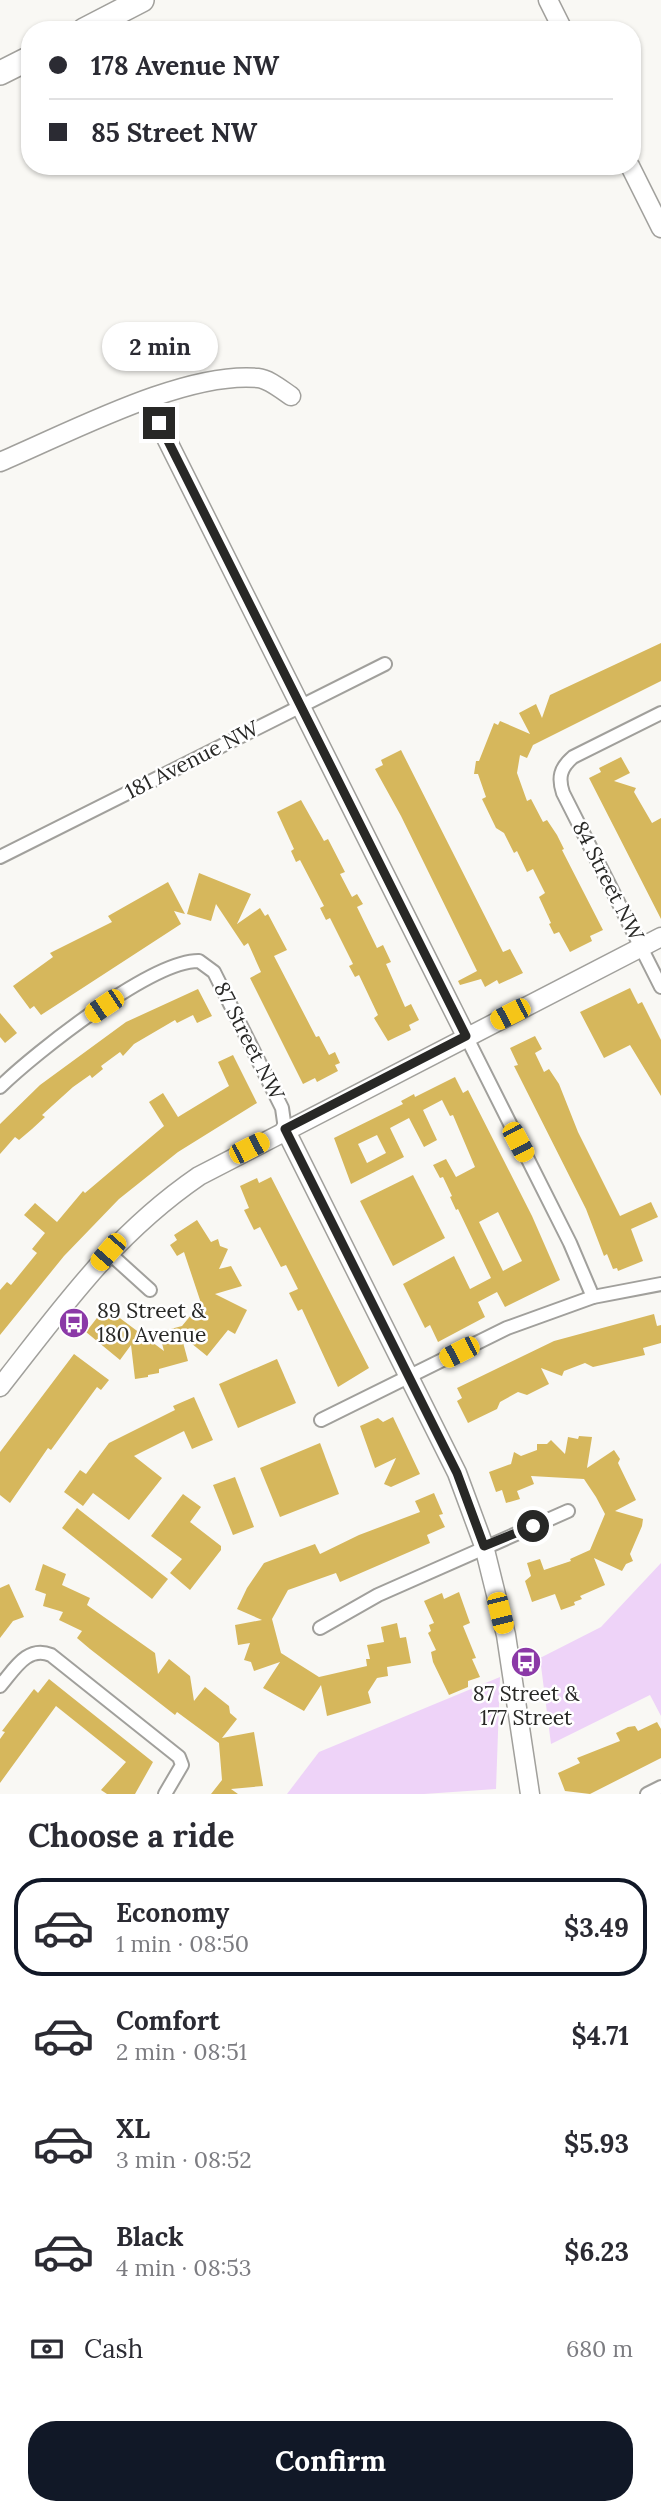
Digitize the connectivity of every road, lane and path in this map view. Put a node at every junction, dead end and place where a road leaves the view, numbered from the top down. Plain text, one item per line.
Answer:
1 (142, 0) edge
2 (548, 0) edge
3 (101, 21) edge
4 (558, 21) edge
5 (21, 62) edge
6 (0, 73) edge
7 (634, 175) edge
8 (661, 228) edge
9 (291, 396) dead end
10 (147, 400) junction
11 (0, 462) edge
12 (385, 664) dead end
13 (301, 705) junction
14 (661, 713) edge
15 (0, 856) edge
16 (661, 937) edge
17 (641, 947) junction
18 (661, 987) edge
19 (466, 1036) junction
20 (0, 1087) edge
21 (285, 1129) junction
22 (108, 1252) junction
23 (661, 1284) edge
24 (150, 1290) dead end
25 (593, 1297) junction
26 (411, 1376) junction
27 (0, 1387) edge
28 (321, 1420) dead end
29 (568, 1511) dead end
30 (484, 1546) junction
31 (320, 1628) dead end
32 (0, 1686) edge
33 (661, 1787) edge
34 (165, 1794) edge
35 (530, 1794) edge
36 (647, 1794) edge

1 - 3 highway
2 - 4 street
5 - 6 highway
7 - 8 street
9 - 10 street
10 - 11 street
10 - 13 street
12 - 13 street, 181 Avenue NW
13 - 15 street, 181 Avenue NW
13 - 19 street
14 - 17 street, 84 Street NW
16 - 17 street
17 - 18 street, 84 Street NW
17 - 19 street
19 - 21 street
19 - 25 street
20 - 21 street, 87 Street NW
21 - 22 street
21 - 26 street, 87 Street NW
22 - 24 street
22 - 27 street
23 - 25 street
25 - 26 street
26 - 28 street
26 - 30 street, 87 Street NW
29 - 30 street
30 - 31 street
30 - 35 street, 87 Street NW
32 - 34 street
33 - 36 street

